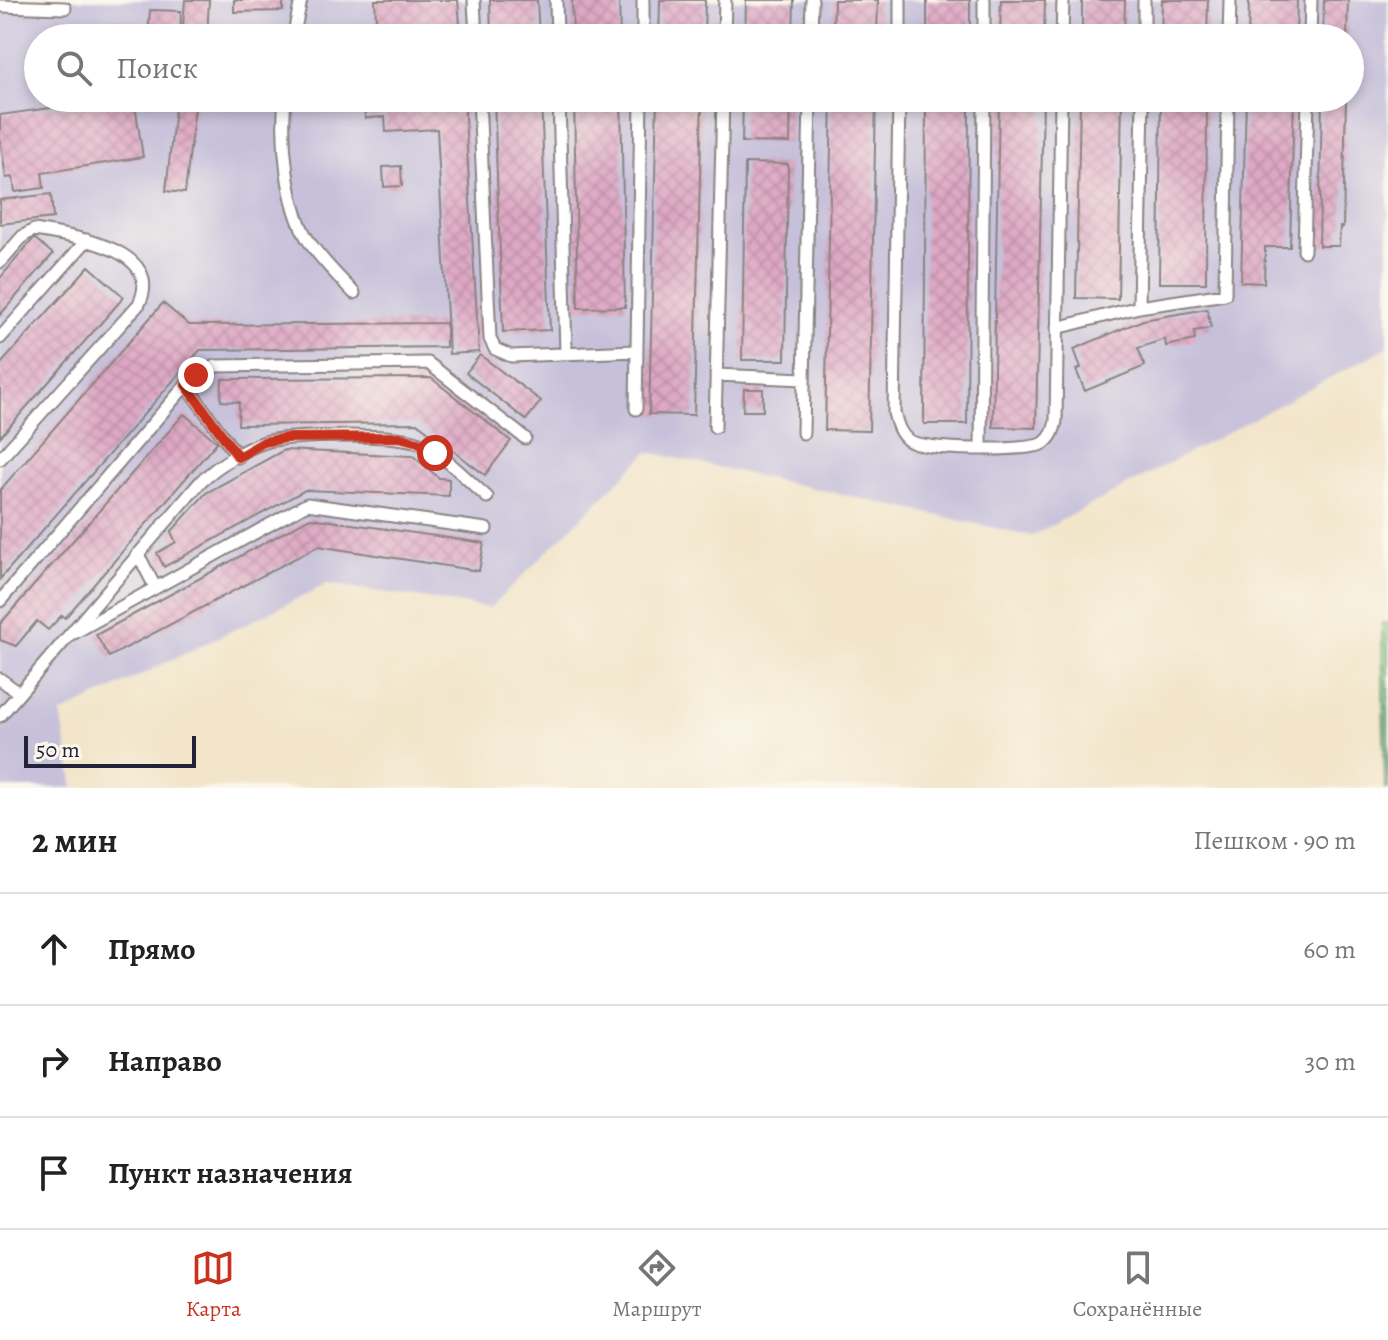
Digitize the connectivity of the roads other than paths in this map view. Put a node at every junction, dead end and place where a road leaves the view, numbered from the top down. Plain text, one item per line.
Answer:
1 (301, 0) edge
2 (474, 0) edge
3 (556, 0) edge
4 (643, 0) edge
5 (725, 0) edge
6 (812, 0) edge
7 (900, 0) edge
8 (984, 0) edge
9 (1063, 0) edge
10 (1144, 0) edge
11 (1230, 0) edge
12 (1311, 0) edge
13 (0, 6) edge
14 (65, 8) dead end
15 (296, 24) edge
16 (475, 24) edge
17 (557, 24) edge
18 (643, 24) edge
19 (724, 24) edge
20 (811, 24) edge
21 (900, 24) edge
22 (984, 24) edge
23 (1062, 24) edge
24 (1144, 24) edge
25 (1229, 24) edge
26 (1310, 24) edge
27 (285, 112) edge
28 (480, 112) edge
29 (559, 112) edge
30 (641, 112) edge
31 (723, 112) edge
32 (810, 112) edge
33 (899, 112) edge
34 (984, 112) edge
35 (1061, 112) edge
36 (1143, 112) edge
37 (1228, 112) edge
38 (1308, 112) edge
39 (87, 240) junction
40 (1304, 251) dead end
41 (0, 262) edge
42 (354, 293) dead end
43 (1139, 307) junction
44 (1057, 328) junction
45 (0, 338) edge
46 (637, 351) junction
47 (566, 353) junction
48 (716, 375) junction
49 (804, 379) junction
50 (186, 385) junction
51 (636, 409) dead end
52 (715, 427) dead end
53 (803, 433) dead end
54 (525, 438) dead end
55 (981, 448) junction
56 (238, 457) junction
57 (0, 459) edge
58 (487, 497) dead end
59 (486, 529) dead end
60 (138, 554) junction
61 (155, 587) junction
62 (0, 601) edge
63 (65, 638) junction
64 (0, 679) edge
65 (19, 693) junction
66 (0, 716) edge

1 - 15 lane
2 - 16 lane
3 - 17 lane
4 - 18 lane
5 - 19 lane
6 - 20 lane
7 - 21 lane
8 - 22 lane
9 - 23 lane
10 - 24 lane
11 - 25 lane
12 - 26 lane
13 - 14 lane
27 - 42 lane
28 - 47 lane
29 - 47 lane
30 - 46 lane
31 - 48 lane
32 - 49 lane
33 - 55 lane
34 - 55 lane
35 - 44 lane
36 - 43 lane
37 - 43 lane
38 - 40 lane
39 - 41 lane
39 - 45 lane
39 - 57 lane
43 - 44 lane
44 - 55 lane
46 - 47 lane
46 - 51 lane
48 - 49 lane
48 - 52 lane
49 - 53 lane
50 - 54 lane
50 - 56 lane
50 - 62 lane
56 - 58 lane
56 - 60 lane
59 - 61 lane
60 - 61 lane
60 - 63 lane
61 - 63 lane
63 - 65 lane
64 - 65 lane
65 - 66 lane

